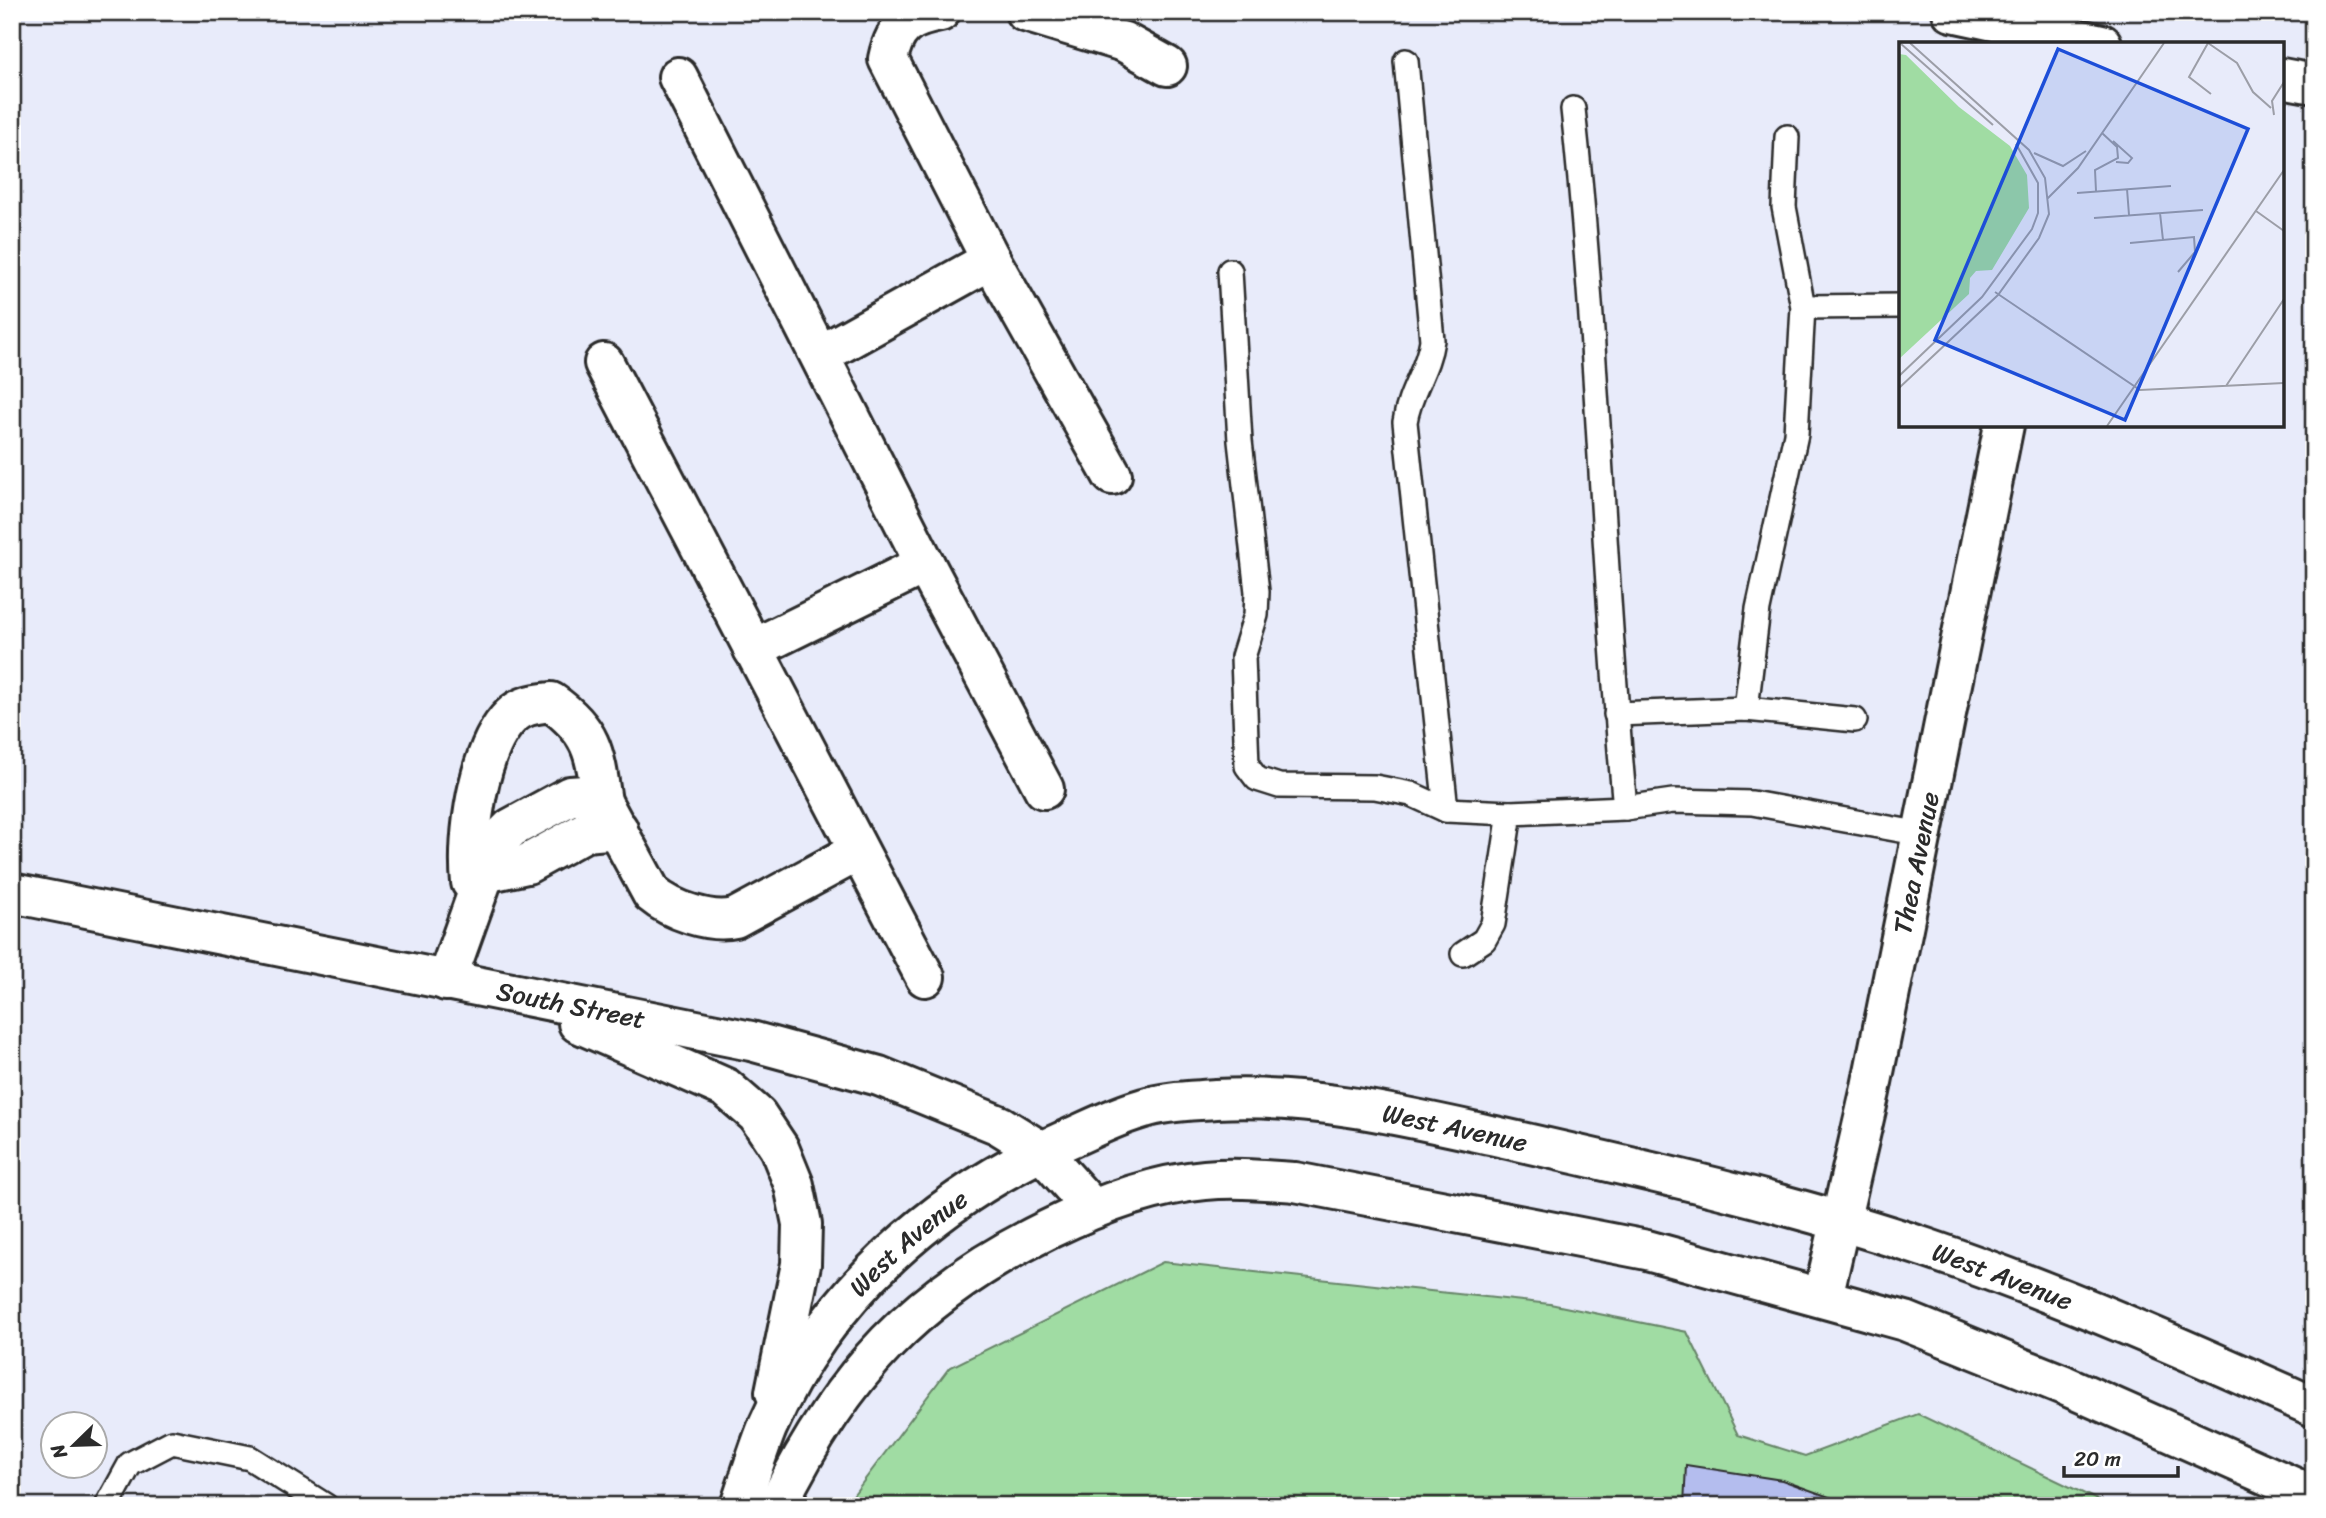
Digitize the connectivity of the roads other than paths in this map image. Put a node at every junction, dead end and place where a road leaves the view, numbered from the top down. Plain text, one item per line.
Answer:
1 (940, 12) edge
2 (1025, 12) edge
3 (1952, 12) edge
4 (2004, 33) edge
5 (2086, 35) edge
6 (1406, 61) dead end
7 (1167, 66) dead end
8 (678, 77) dead end
9 (2284, 78) edge
10 (2314, 84) edge
11 (1573, 109) dead end
12 (1787, 138) dead end
13 (991, 260) junction
14 (1230, 271) dead end
15 (1899, 306) edge
16 (1803, 307) junction
17 (820, 355) junction
18 (604, 363) dead end
19 (2004, 427) edge
20 (1112, 475) dead end
21 (925, 564) junction
22 (753, 649) junction
23 (1746, 709) junction
24 (1616, 714) junction
25 (1855, 720) dead end
26 (1044, 789) dead end
27 (1625, 808) junction
28 (1446, 810) junction
29 (1510, 813) junction
30 (610, 815) junction
31 (1922, 835) junction
32 (858, 852) junction
33 (479, 889) junction
34 (12, 893) edge
35 (1463, 954) dead end
36 (925, 977) dead end
37 (446, 981) junction
38 (513, 994) junction
39 (1041, 1151) junction
40 (1092, 1208) junction
41 (1839, 1221) junction
42 (1823, 1297) junction
43 (2314, 1407) edge
44 (768, 1428) junction
45 (2314, 1496) edge
46 (107, 1506) edge
47 (326, 1506) edge
48 (740, 1506) edge
49 (777, 1506) edge

1 - 13 street
2 - 7 street
3 - 4 street
4 - 5 street
6 - 28 lane
8 - 17 street
9 - 10 street
11 - 24 lane
12 - 16 lane
13 - 17 street
13 - 20 street
14 - 28 lane
15 - 16 lane
16 - 23 lane
17 - 21 street
18 - 22 street
19 - 31 street, Thea Avenue
21 - 22 street
21 - 26 street
22 - 32 street
23 - 24 lane
23 - 25 lane
24 - 27 lane
27 - 29 lane
27 - 31 lane
28 - 29 lane
29 - 35 lane
30 - 32 street
30 - 33 street
30 - 33 street
31 - 41 street, Thea Avenue
32 - 36 street
33 - 37 street
34 - 37 street, South Street
37 - 38 street, South Street
38 - 39 street, South Street
38 - 44 street
39 - 40 street, South Street
39 - 41 street, West Avenue
39 - 44 street, West Avenue
40 - 42 street, West Avenue
40 - 49 street, West Avenue
41 - 42 street, Thea Avenue
41 - 43 street, West Avenue
42 - 45 street, West Avenue
44 - 48 street, West Avenue
46 - 47 lane

